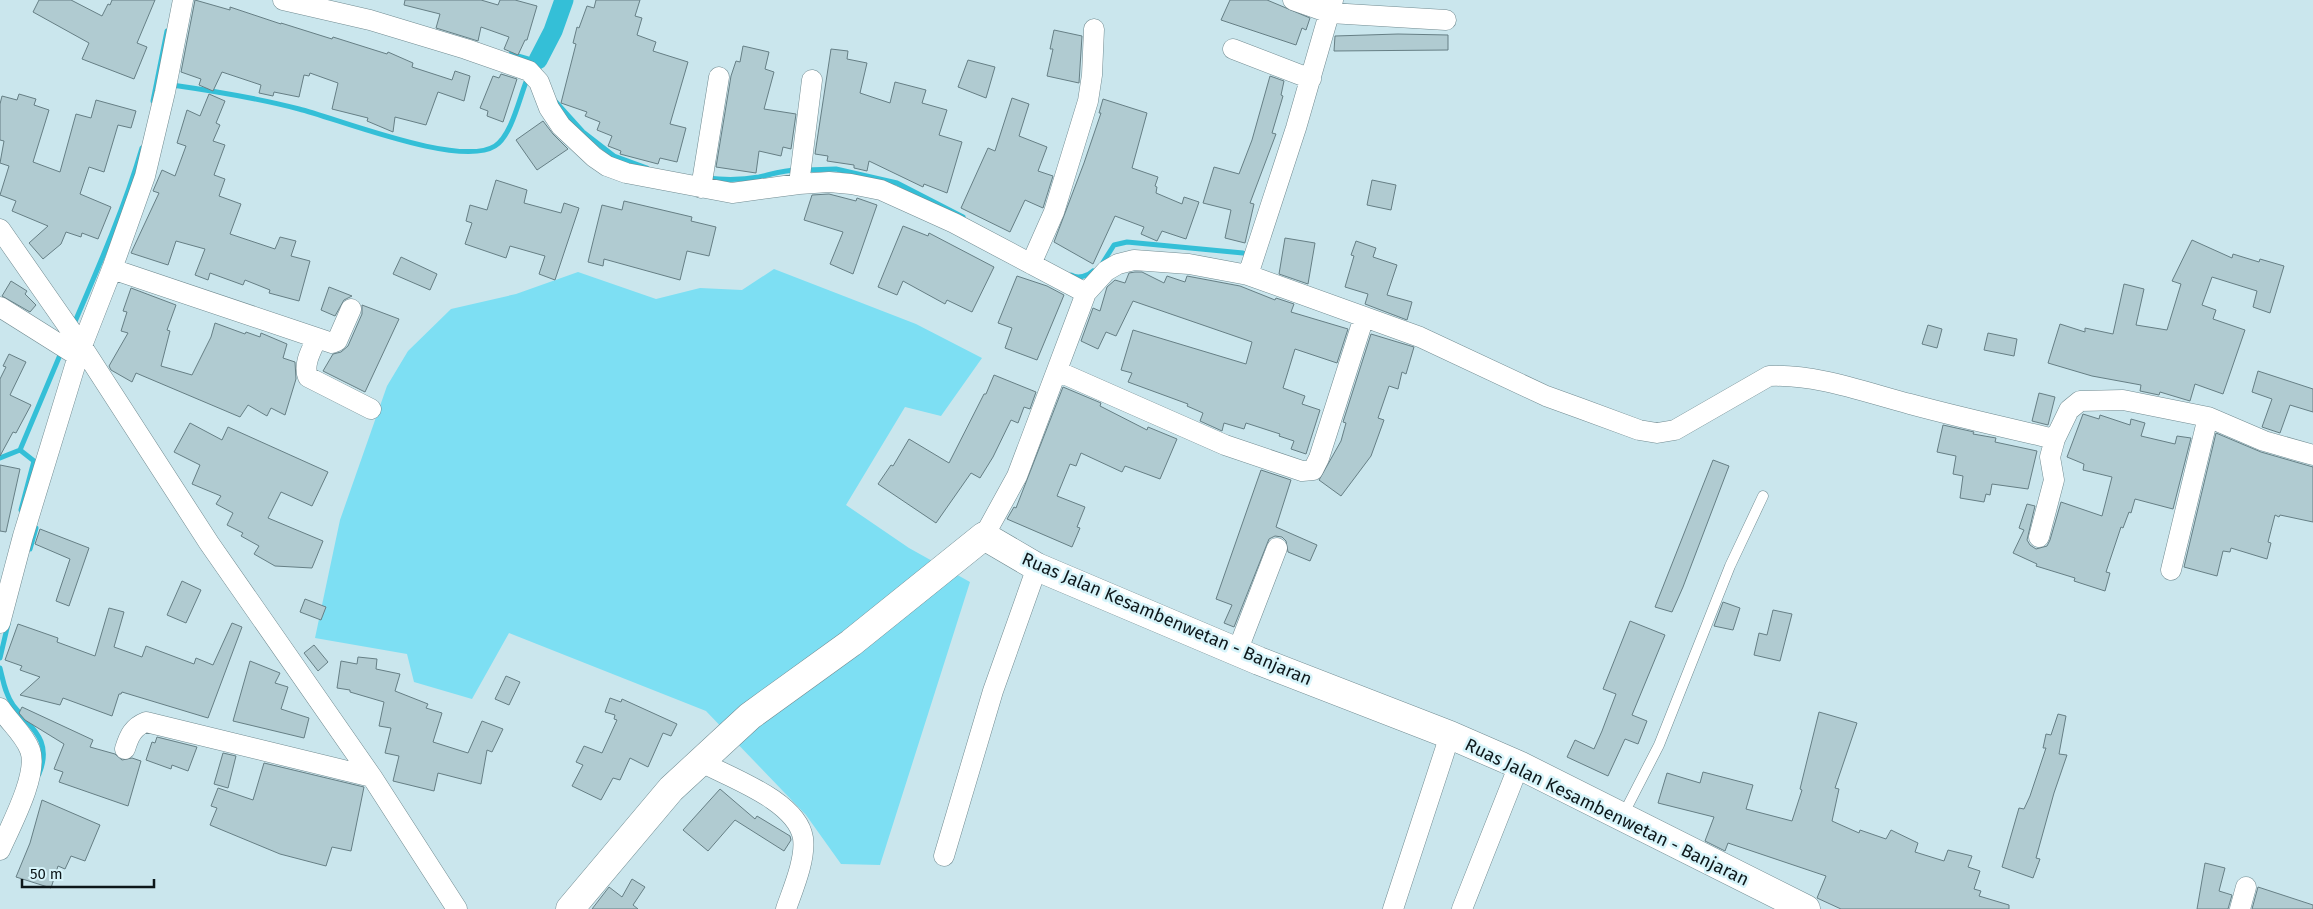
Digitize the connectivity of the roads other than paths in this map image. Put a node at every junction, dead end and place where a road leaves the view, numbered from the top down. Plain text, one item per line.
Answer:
1 (183, 0) edge
2 (283, 0) edge
3 (1292, 0) edge
4 (1331, 6) edge
5 (1446, 20) dead end
6 (1094, 29) dead end
7 (1233, 49) dead end
8 (720, 77) dead end
9 (1312, 79) junction
10 (812, 80) dead end
11 (799, 184) junction
12 (701, 188) junction
13 (0, 229) edge
14 (1031, 264) junction
15 (112, 269) junction
16 (1248, 275) junction
17 (1086, 293) junction
18 (0, 307) edge
19 (351, 309) dead end
20 (1364, 317) junction
21 (317, 338) junction
22 (80, 352) junction
23 (1057, 371) junction
24 (371, 409) dead end
25 (2208, 417) junction
26 (2055, 439) junction
27 (2313, 455) edge
28 (1763, 496) dead end
29 (984, 536) junction
30 (2039, 537) dead end
31 (1277, 548) dead end
32 (1037, 567) junction
33 (2171, 570) dead end
34 (0, 623) edge
35 (1237, 652) junction
36 (0, 708) edge
37 (1450, 735) junction
38 (125, 748) dead end
39 (701, 762) junction
40 (1519, 765) junction
41 (372, 777) junction
42 (1622, 817) junction
43 (0, 850) edge
44 (944, 856) dead end
45 (2246, 887) dead end
46 (457, 909) edge
47 (570, 909) edge
48 (786, 909) edge
49 (1393, 909) edge
50 (1462, 909) edge
51 (1806, 909) edge
52 (2240, 909) edge

1 - 15 street
2 - 12 street
3 - 4 street
4 - 5 street
4 - 9 street
6 - 14 street
7 - 9 street
8 - 12 street
9 - 16 street
10 - 11 street
11 - 12 street
11 - 14 street
13 - 22 street
14 - 17 street
15 - 21 street
15 - 22 street
16 - 17 street
16 - 20 street
17 - 23 street
18 - 22 street
19 - 21 street
20 - 23 street
20 - 26 street
21 - 24 street
22 - 34 street
22 - 41 street
23 - 29 street
25 - 26 street
25 - 27 street
25 - 33 street
26 - 30 street
28 - 42 lane
29 - 32 main road, Ruas Jalan Kesambenwetan - Banjaran
29 - 39 main road
31 - 35 street
32 - 35 main road, Ruas Jalan Kesambenwetan - Banjaran
32 - 44 street
35 - 37 main road, Ruas Jalan Kesambenwetan - Banjaran
36 - 43 street
37 - 40 main road, Ruas Jalan Kesambenwetan - Banjaran
37 - 49 street
38 - 41 street
39 - 47 main road
39 - 48 street
40 - 42 main road, Ruas Jalan Kesambenwetan - Banjaran
40 - 50 street
41 - 46 street
42 - 51 main road, Ruas Jalan Kesambenwetan - Banjaran
45 - 52 street

